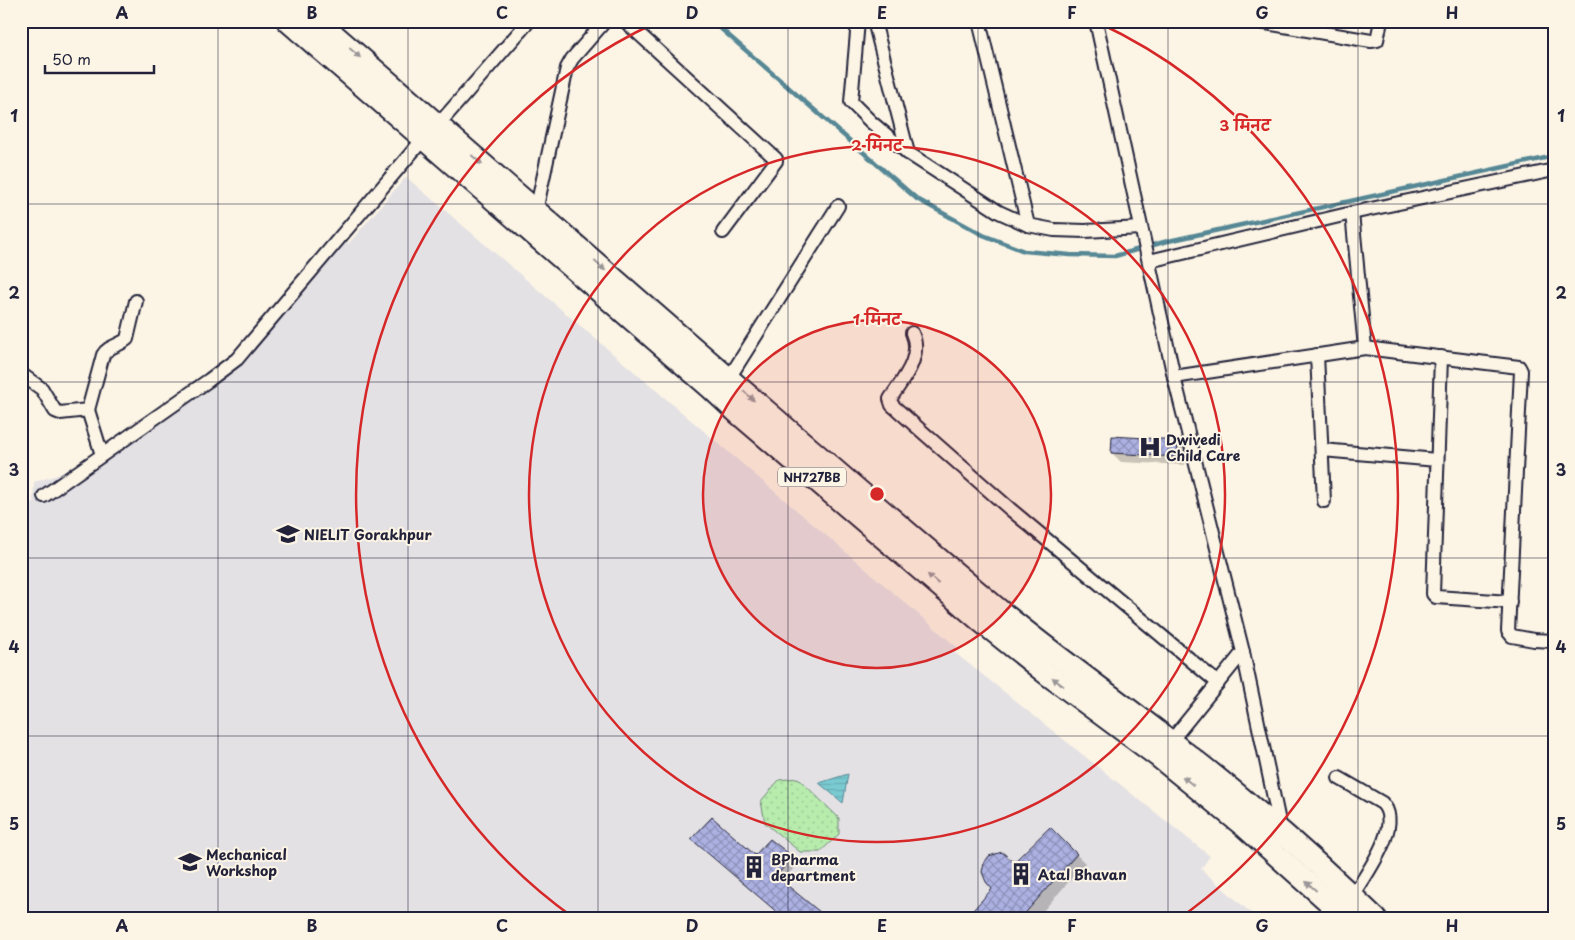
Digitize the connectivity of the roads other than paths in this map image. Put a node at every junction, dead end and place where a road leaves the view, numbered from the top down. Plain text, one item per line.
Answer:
1 (288, 21) edge
2 (318, 21) edge
3 (529, 21) edge
4 (605, 21) edge
5 (625, 21) edge
6 (858, 21) edge
7 (874, 21) edge
8 (979, 21) edge
9 (1096, 21) edge
10 (1254, 21) edge
11 (1381, 21) edge
12 (431, 132) junction
13 (908, 153) junction
14 (1554, 170) edge
15 (838, 206) dead end
16 (536, 211) junction
17 (1352, 213) junction
18 (1028, 225) junction
19 (723, 232) dead end
20 (1142, 234) junction
21 (1148, 259) junction
22 (136, 301) dead end
23 (912, 333) dead end
24 (1365, 348) junction
25 (1317, 355) junction
26 (1441, 357) junction
27 (21, 374) edge
28 (729, 378) junction
29 (1174, 378) junction
30 (88, 410) junction
31 (1322, 450) junction
32 (102, 455) junction
33 (1437, 460) junction
34 (44, 496) dead end
35 (1324, 501) dead end
36 (1510, 602) junction
37 (1554, 641) edge
38 (1243, 652) junction
39 (1218, 683) junction
40 (1170, 741) junction
41 (1339, 778) dead end
42 (1282, 834) junction
43 (1276, 855) junction
44 (1353, 896) junction
45 (1348, 919) edge
46 (1376, 919) edge

1 - 12 highway, NH727BB
2 -> 12 highway, NH727BB
3 - 12 street
4 - 16 street
5 - 19 street
6 - 13 street
7 - 13 street
8 - 18 street
9 - 20 street
10 - 11 street
12 -> 16 highway, NH727BB
12 - 32 street
43 -> 12 highway, NH727BB
13 - 18 street
14 - 17 street
15 - 28 street
16 -> 28 highway, NH727BB
17 - 21 street
17 - 24 street
18 - 20 street
20 - 21 street
21 - 29 street
22 - 30 street
23 - 39 street
24 - 25 street
24 - 26 street
25 - 29 street
25 - 31 street
26 - 33 street
26 - 36 street
27 - 30 street
28 -> 40 highway, NH727BB
29 - 38 street
30 - 32 street
31 - 33 street
31 - 35 street
32 - 34 street
33 - 36 street
36 - 37 street
38 - 39 street
38 - 42 street
39 - 40 street
40 - 42 highway, NH727BB
41 - 44 street
42 - 43 street
42 - 44 highway, NH727BB
45 -> 43 highway, NH727BB
44 - 46 highway, NH727BB

